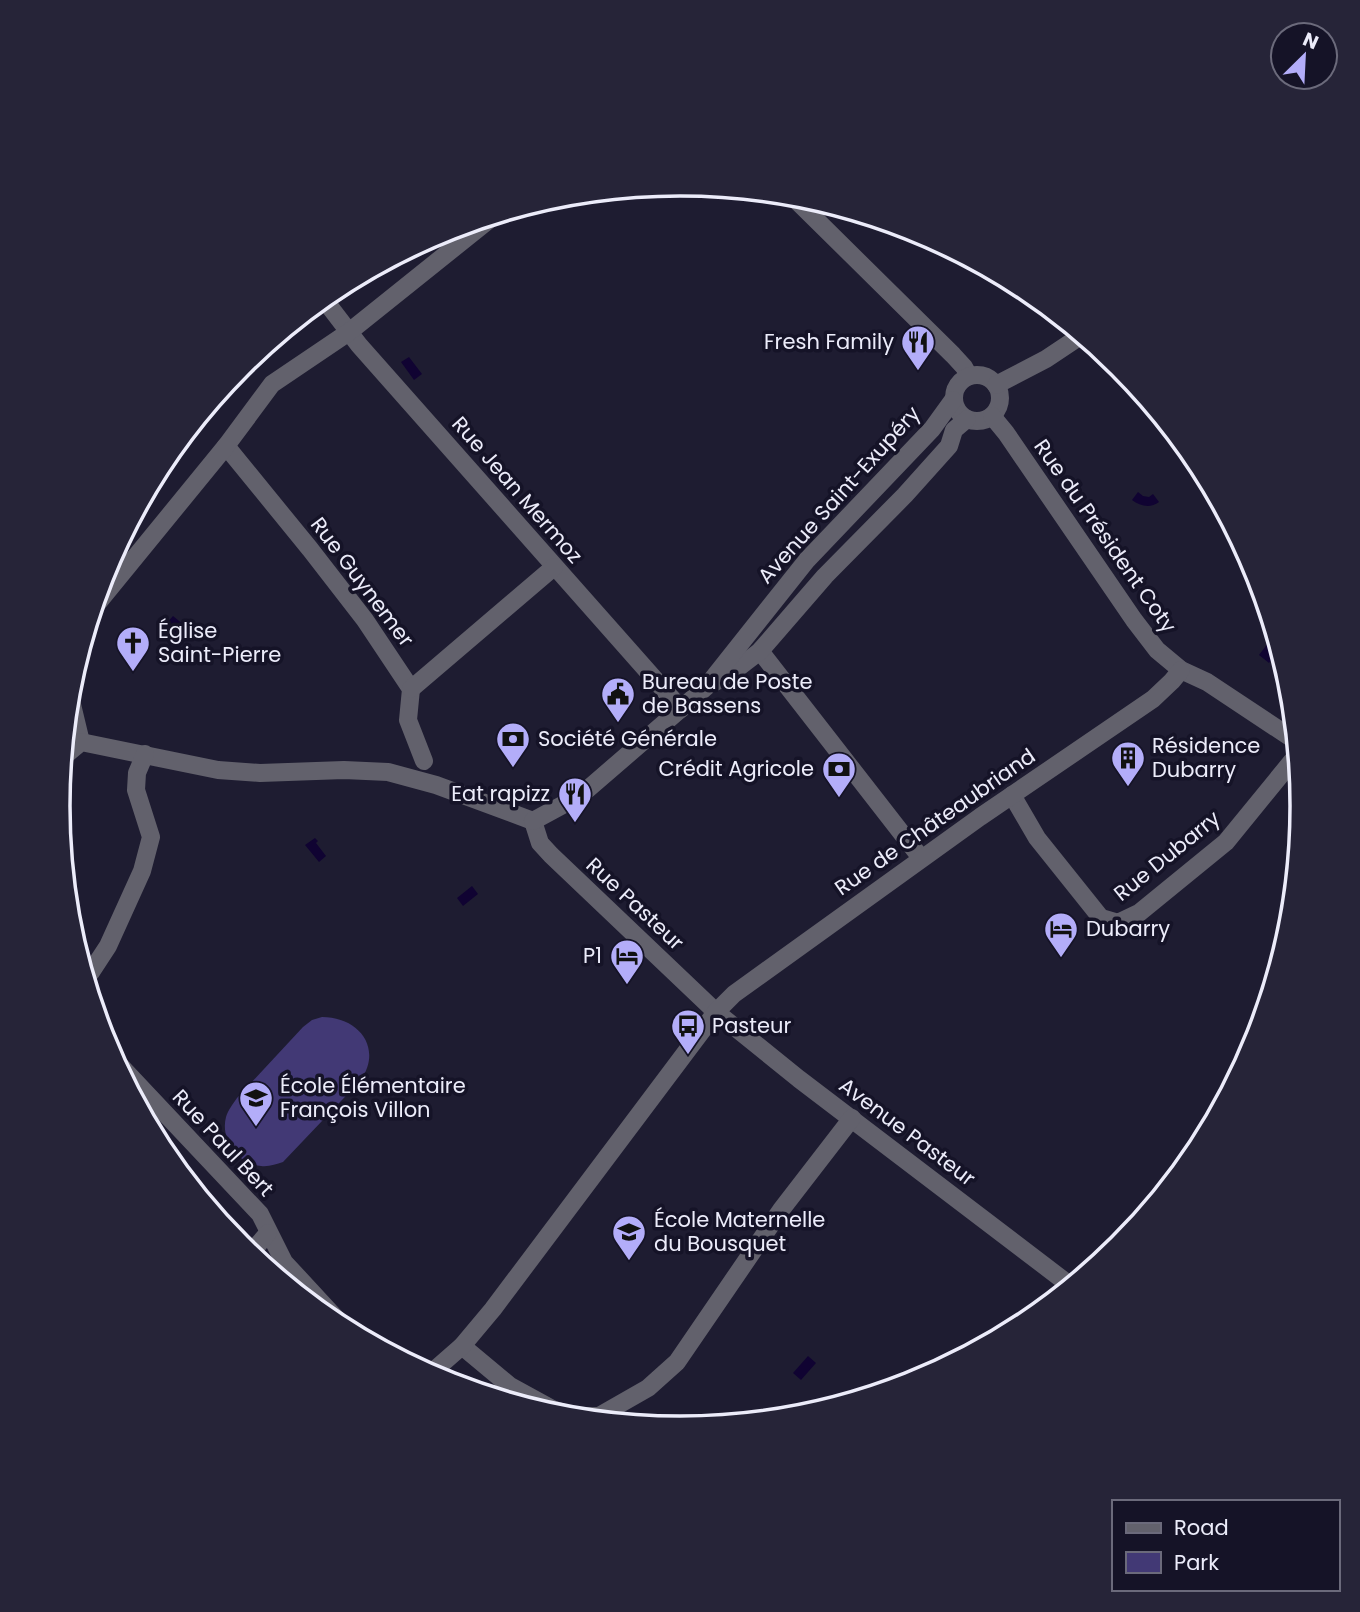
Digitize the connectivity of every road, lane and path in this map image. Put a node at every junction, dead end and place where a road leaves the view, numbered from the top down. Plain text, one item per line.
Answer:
1 (806, 210) edge
2 (474, 232) edge
3 (330, 307) edge
4 (349, 332) junction
5 (1074, 340) edge
6 (969, 376) junction
7 (996, 385) junction
8 (953, 400) junction
9 (992, 416) junction
10 (967, 419) junction
11 (226, 446) junction
12 (555, 567) junction
13 (111, 587) edge
14 (760, 651) junction
15 (1181, 670) junction
16 (706, 687) junction
17 (411, 689) junction
18 (681, 709) junction
19 (76, 721) edge
20 (1286, 734) edge
21 (81, 741) junction
22 (73, 748) edge
23 (145, 754) junction
24 (424, 761) dead end
25 (1289, 765) edge
26 (1012, 795) junction
27 (533, 821) junction
28 (922, 858) junction
29 (93, 970) edge
30 (716, 1012) junction
31 (138, 1086) edge
32 (852, 1118) junction
33 (268, 1233) junction
34 (258, 1245) edge
35 (1063, 1280) edge
36 (312, 1292) edge
37 (462, 1346) junction
38 (439, 1366) edge
39 (530, 1397) edge
40 (607, 1412) edge

1 - 6 street
2 - 4 street
3 - 4 street, Rue Jean Mermoz
4 - 11 street
4 - 12 street, Rue Jean Mermoz
5 - 7 street
6 - 7 street
6 - 8 street
7 - 9 street
8 - 10 street
8 - 16 street, Avenue Saint-Exupéry
9 - 10 street
9 - 15 street, Rue du Président Coty
10 - 14 street, Avenue Saint-Exupéry
11 - 13 street
11 - 17 street, Rue Guynemer
12 - 17 street
12 - 18 street, Rue Jean Mermoz
14 - 16 street, Avenue Saint-Exupéry
14 - 28 street
15 - 20 street, Rue du Président Coty
15 - 26 street, Rue de Châteaubriand
16 - 18 street, Avenue Saint-Exupéry
17 - 24 street
18 - 27 street, Avenue Saint-Exupéry
19 - 21 street
21 - 22 street
21 - 23 street
23 - 27 street
23 - 29 street
25 - 26 street, Rue Dubarry
26 - 28 street, Rue de Châteaubriand
27 - 30 street, Rue Pasteur
28 - 30 street, Rue de Châteaubriand
30 - 32 street, Avenue Pasteur
30 - 37 street, Rue de Châteaubriand
31 - 33 street, Rue Paul Bert
32 - 35 street, Avenue Pasteur
32 - 40 street
33 - 34 street
33 - 36 street, Rue Paul Bert
37 - 38 street, Rue de Châteaubriand
37 - 39 street

